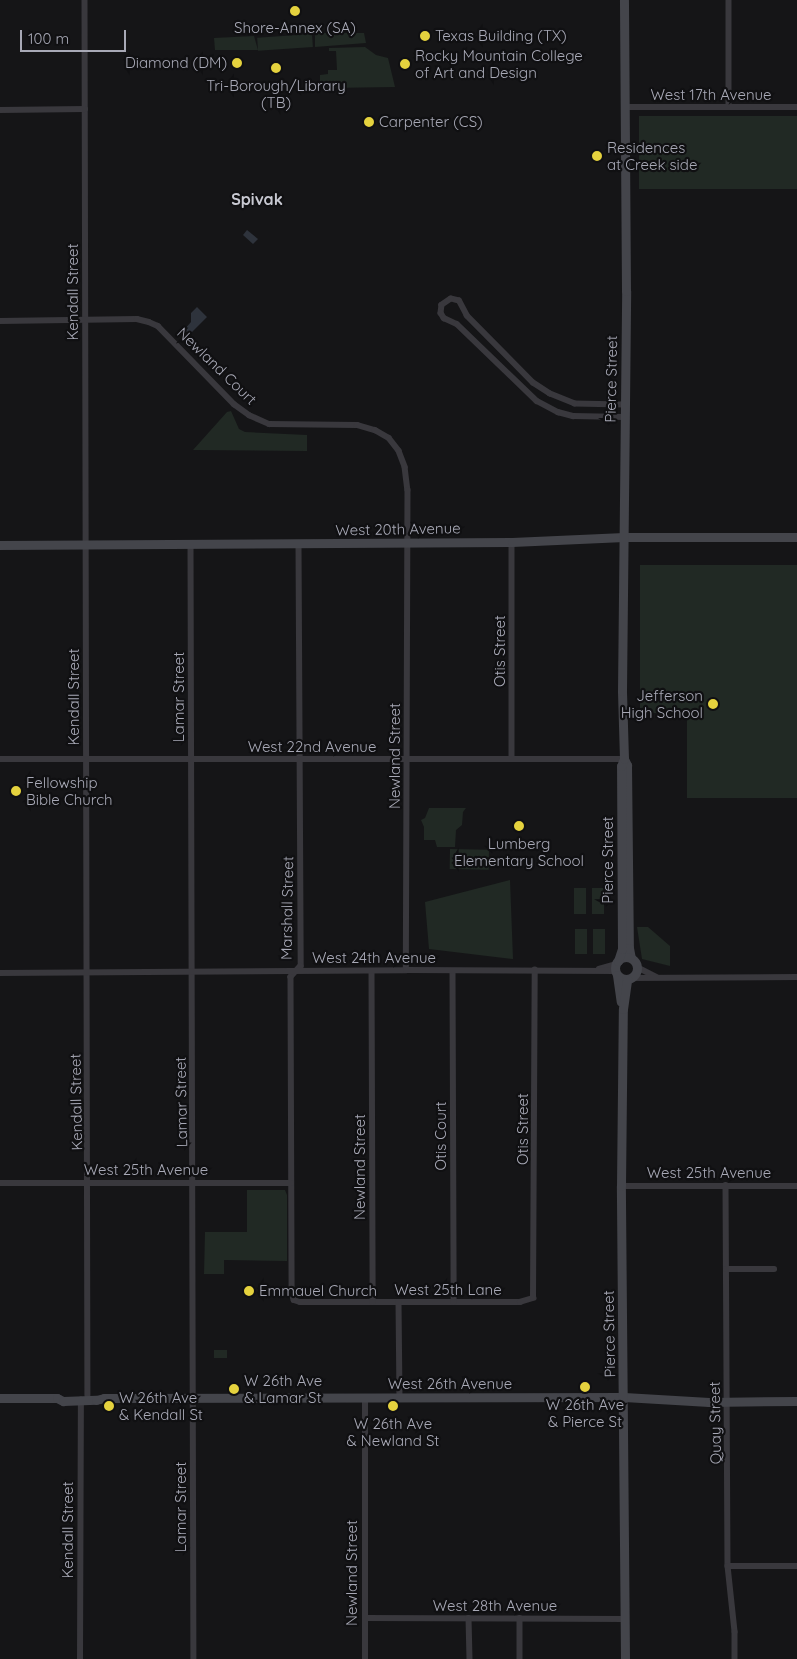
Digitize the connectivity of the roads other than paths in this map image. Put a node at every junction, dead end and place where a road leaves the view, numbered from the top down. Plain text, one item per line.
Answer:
1 (85, 0) edge
2 (624, 0) edge
3 (729, 0) edge
4 (625, 107) junction
5 (729, 107) junction
6 (797, 107) edge
7 (85, 109) junction
8 (0, 110) edge
9 (86, 320) junction
10 (0, 321) edge
11 (624, 405) junction
12 (624, 417) junction
13 (624, 537) junction
14 (797, 537) edge
15 (406, 542) junction
16 (512, 542) junction
17 (0, 544) edge
18 (87, 544) junction
19 (191, 544) junction
20 (299, 544) junction
21 (0, 759) edge
22 (407, 759) junction
23 (512, 759) junction
24 (624, 759) junction
25 (87, 760) junction
26 (300, 760) junction
27 (192, 761) junction
28 (631, 958) junction
29 (637, 967) junction
30 (617, 968) junction
31 (297, 970) junction
32 (406, 970) junction
33 (453, 970) junction
34 (535, 970) junction
35 (192, 971) junction
36 (372, 971) junction
37 (87, 972) junction
38 (0, 973) edge
39 (658, 977) junction
40 (797, 977) edge
41 (628, 979) junction
42 (623, 1009) junction
43 (0, 1183) edge
44 (89, 1183) junction
45 (194, 1183) junction
46 (291, 1183) junction
47 (726, 1185) junction
48 (621, 1186) junction
49 (797, 1186) edge
50 (774, 1268) dead end
51 (726, 1269) junction
52 (535, 1288) joint
53 (294, 1300) joint
54 (373, 1302) junction
55 (399, 1302) junction
56 (454, 1302) junction
57 (624, 1397) junction
58 (0, 1398) edge
59 (85, 1398) junction
60 (193, 1398) junction
61 (365, 1398) junction
62 (400, 1398) junction
63 (797, 1401) edge
64 (728, 1402) junction
65 (728, 1566) junction
66 (797, 1566) edge
67 (364, 1618) junction
68 (470, 1618) junction
69 (520, 1618) junction
70 (625, 1618) junction
71 (80, 1659) edge
72 (194, 1659) edge
73 (364, 1659) edge
74 (470, 1659) edge
75 (520, 1659) edge
76 (625, 1659) edge
77 (735, 1659) edge

1 - 7 street, Kendall Street
2 - 4 street, Pierce Street
3 - 5 street
4 - 5 street, West 17th Avenue
4 - 11 street, Pierce Street
5 - 6 street, West 17th Avenue
7 - 8 street
7 - 9 street, Kendall Street
9 - 10 street
9 - 15 street, Newland Court
9 - 18 street, Kendall Street
11 - 12 street, Pierce Street
11 - 12 street
12 - 13 street, Pierce Street
13 - 14 street, West 20th Avenue
13 - 16 street, West 20th Avenue
13 - 24 street, Pierce Street
15 - 16 street, West 20th Avenue
15 - 20 street, West 20th Avenue
15 - 22 street, Newland Street
16 - 23 street, Otis Street
17 - 18 street, West 20th Avenue
18 - 19 street, West 20th Avenue
18 - 25 street, Kendall Street
19 - 20 street, West 20th Avenue
19 - 27 street, Lamar Street
20 - 26 street, Marshall Street
21 - 25 street, West 22nd Avenue
22 - 23 street, West 22nd Avenue
22 - 26 street, West 22nd Avenue
22 - 32 street, Newland Street
23 - 24 street, West 22nd Avenue
24 - 28 street, Pierce Street
24 - 30 street, Pierce Street
25 - 27 street, West 22nd Avenue
25 - 37 street, Kendall Street
26 - 27 street, West 22nd Avenue
26 - 31 street, Marshall Street
27 - 35 street, Lamar Street
28 - 29 street
28 - 30 street
29 - 39 street
29 - 41 street
30 - 34 street, West 24th Avenue
30 - 41 street
30 - 42 street, Pierce Street
31 - 35 street, West 24th Avenue
31 - 36 street, West 24th Avenue
31 - 46 street, Marshall Street
32 - 33 street, West 24th Avenue
32 - 36 street, West 24th Avenue
33 - 34 street, West 24th Avenue
33 - 56 street, Otis Court
34 - 52 street, Otis Street
35 - 37 street, West 24th Avenue
35 - 45 street, Lamar Street
36 - 54 street, Newland Street
37 - 38 street, West 24th Avenue
37 - 44 street, Kendall Street
39 - 40 street
39 - 41 street
41 - 42 street, Pierce Street
42 - 48 street, Pierce Street
43 - 44 street, West 25th Avenue
44 - 45 street, West 25th Avenue
44 - 59 street, Kendall Street
45 - 46 street, West 25th Avenue
45 - 60 street, Lamar Street
46 - 53 street, Marshall Street
47 - 48 street, West 25th Avenue
47 - 49 street, West 25th Avenue
47 - 51 street, Quay Street
48 - 57 street, Pierce Street
50 - 51 street
51 - 64 street, Quay Street
52 - 56 street, West 25th Lane
53 - 54 street, West 25th Lane
54 - 55 street, West 25th Lane
55 - 56 street, West 25th Lane
55 - 62 street
57 - 62 street, West 26th Avenue
57 - 64 street, West 26th Avenue
57 - 70 street, Pierce Street
58 - 59 street, West 26th Avenue
59 - 60 street, West 26th Avenue
59 - 71 street, Kendall Street
60 - 61 street, West 26th Avenue
60 - 72 street, Lamar Street
61 - 62 street, West 26th Avenue
61 - 67 street, Newland Street
63 - 64 street, West 26th Avenue
64 - 65 street, Quay Street
65 - 66 street
65 - 77 street, Quay Street
67 - 68 street, West 28th Avenue
67 - 73 street, Newland Street
68 - 69 street, West 28th Avenue
68 - 74 street
69 - 70 street, West 28th Avenue
69 - 75 street
70 - 76 street, Pierce Street

